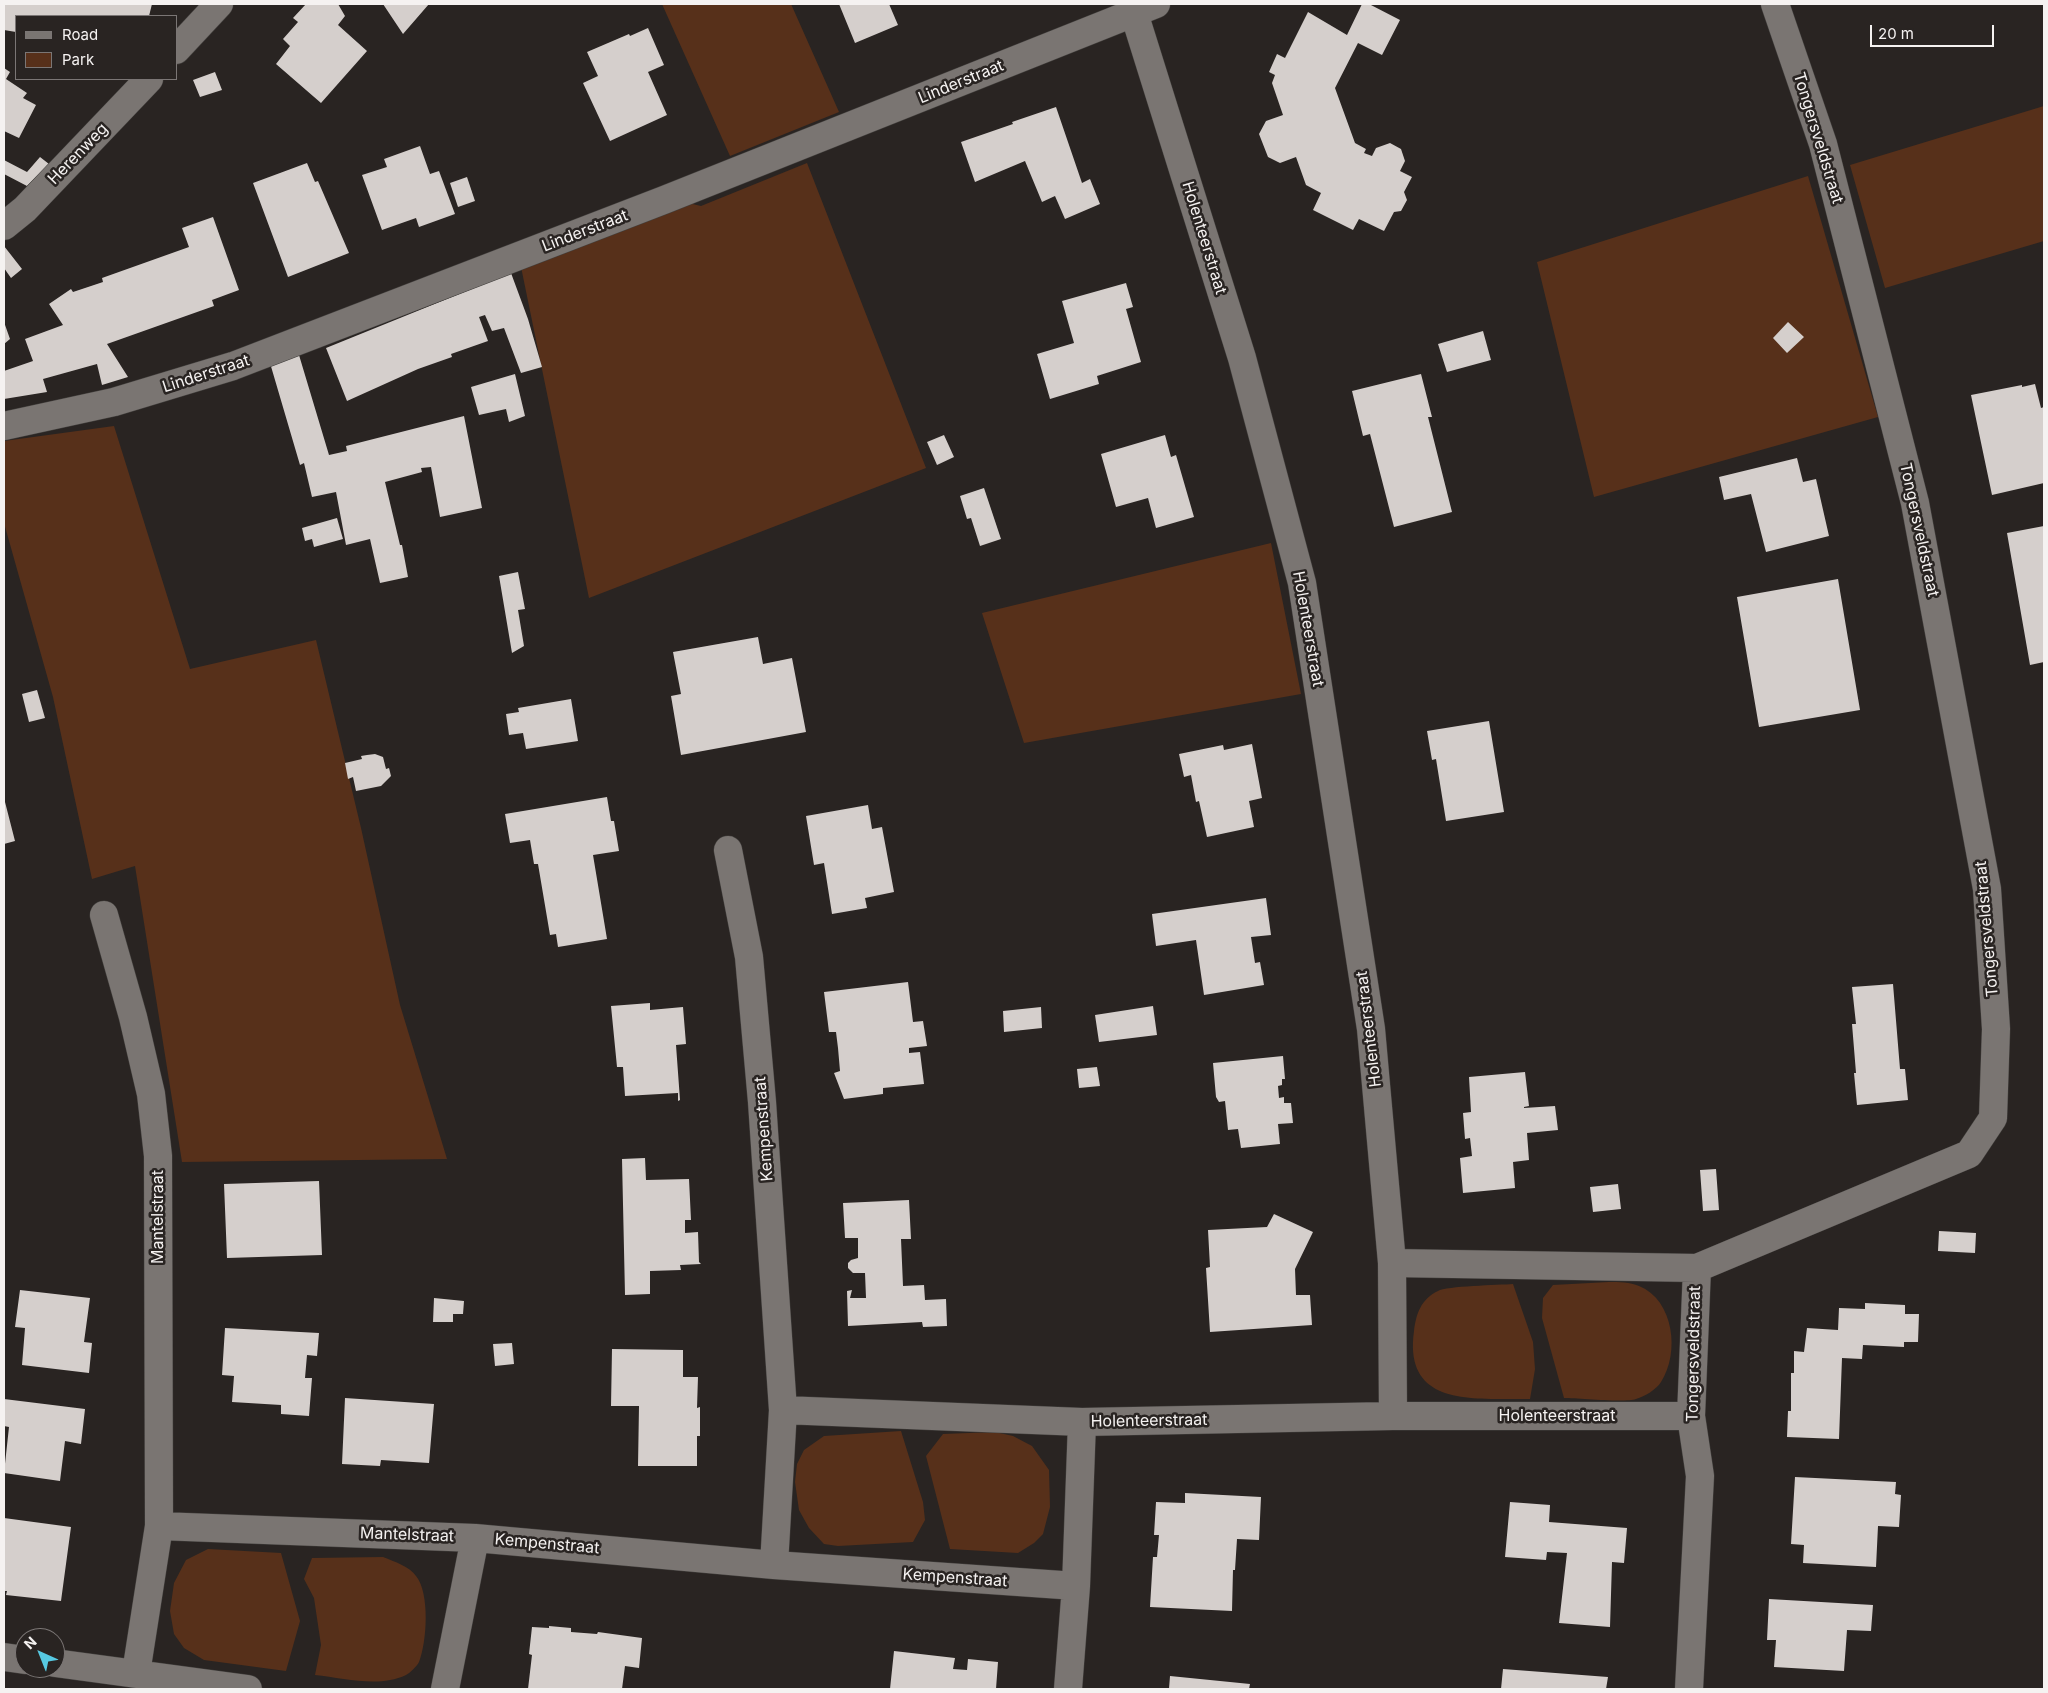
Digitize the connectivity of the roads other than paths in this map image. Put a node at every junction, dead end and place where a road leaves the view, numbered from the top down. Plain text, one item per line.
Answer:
1 (219, 4) edge
2 (1775, 4) edge
3 (1145, 8) edge
4 (178, 48) edge
5 (148, 80) edge
6 (4, 226) edge
7 (4, 426) edge
8 (728, 850) dead end
9 (104, 915) dead end
10 (1392, 1263) junction
11 (1696, 1268) junction
12 (783, 1410) junction
13 (1393, 1416) junction
14 (1690, 1416) junction
15 (1082, 1422) junction
16 (159, 1526) junction
17 (475, 1538) junction
18 (774, 1565) junction
19 (1076, 1586) junction
20 (65, 1665) edge
21 (136, 1673) junction
22 (248, 1689) edge
23 (445, 1689) edge
24 (1068, 1689) edge
25 (1689, 1689) edge

1 - 4 street
2 - 11 street, Tongersveldstraat
3 - 7 street, Linderstraat
3 - 10 street, Holenteerstraat
5 - 6 street, Herenweg
8 - 12 street, Kempenstraat
9 - 16 street, Mantelstraat
10 - 11 street
10 - 13 street, Holenteerstraat
11 - 14 street, Tongersveldstraat
12 - 15 street
12 - 18 street, Kempenstraat
13 - 14 street, Holenteerstraat
13 - 15 street, Holenteerstraat
14 - 25 street, Tongersveldstraat
15 - 19 street, Holenteerstraat
16 - 17 street, Mantelstraat
16 - 21 street, Mantelstraat
17 - 18 street, Kempenstraat
17 - 23 street, Kempenstraat
18 - 19 street, Kempenstraat
19 - 24 street, Holenteerstraat
20 - 21 street
21 - 22 street

